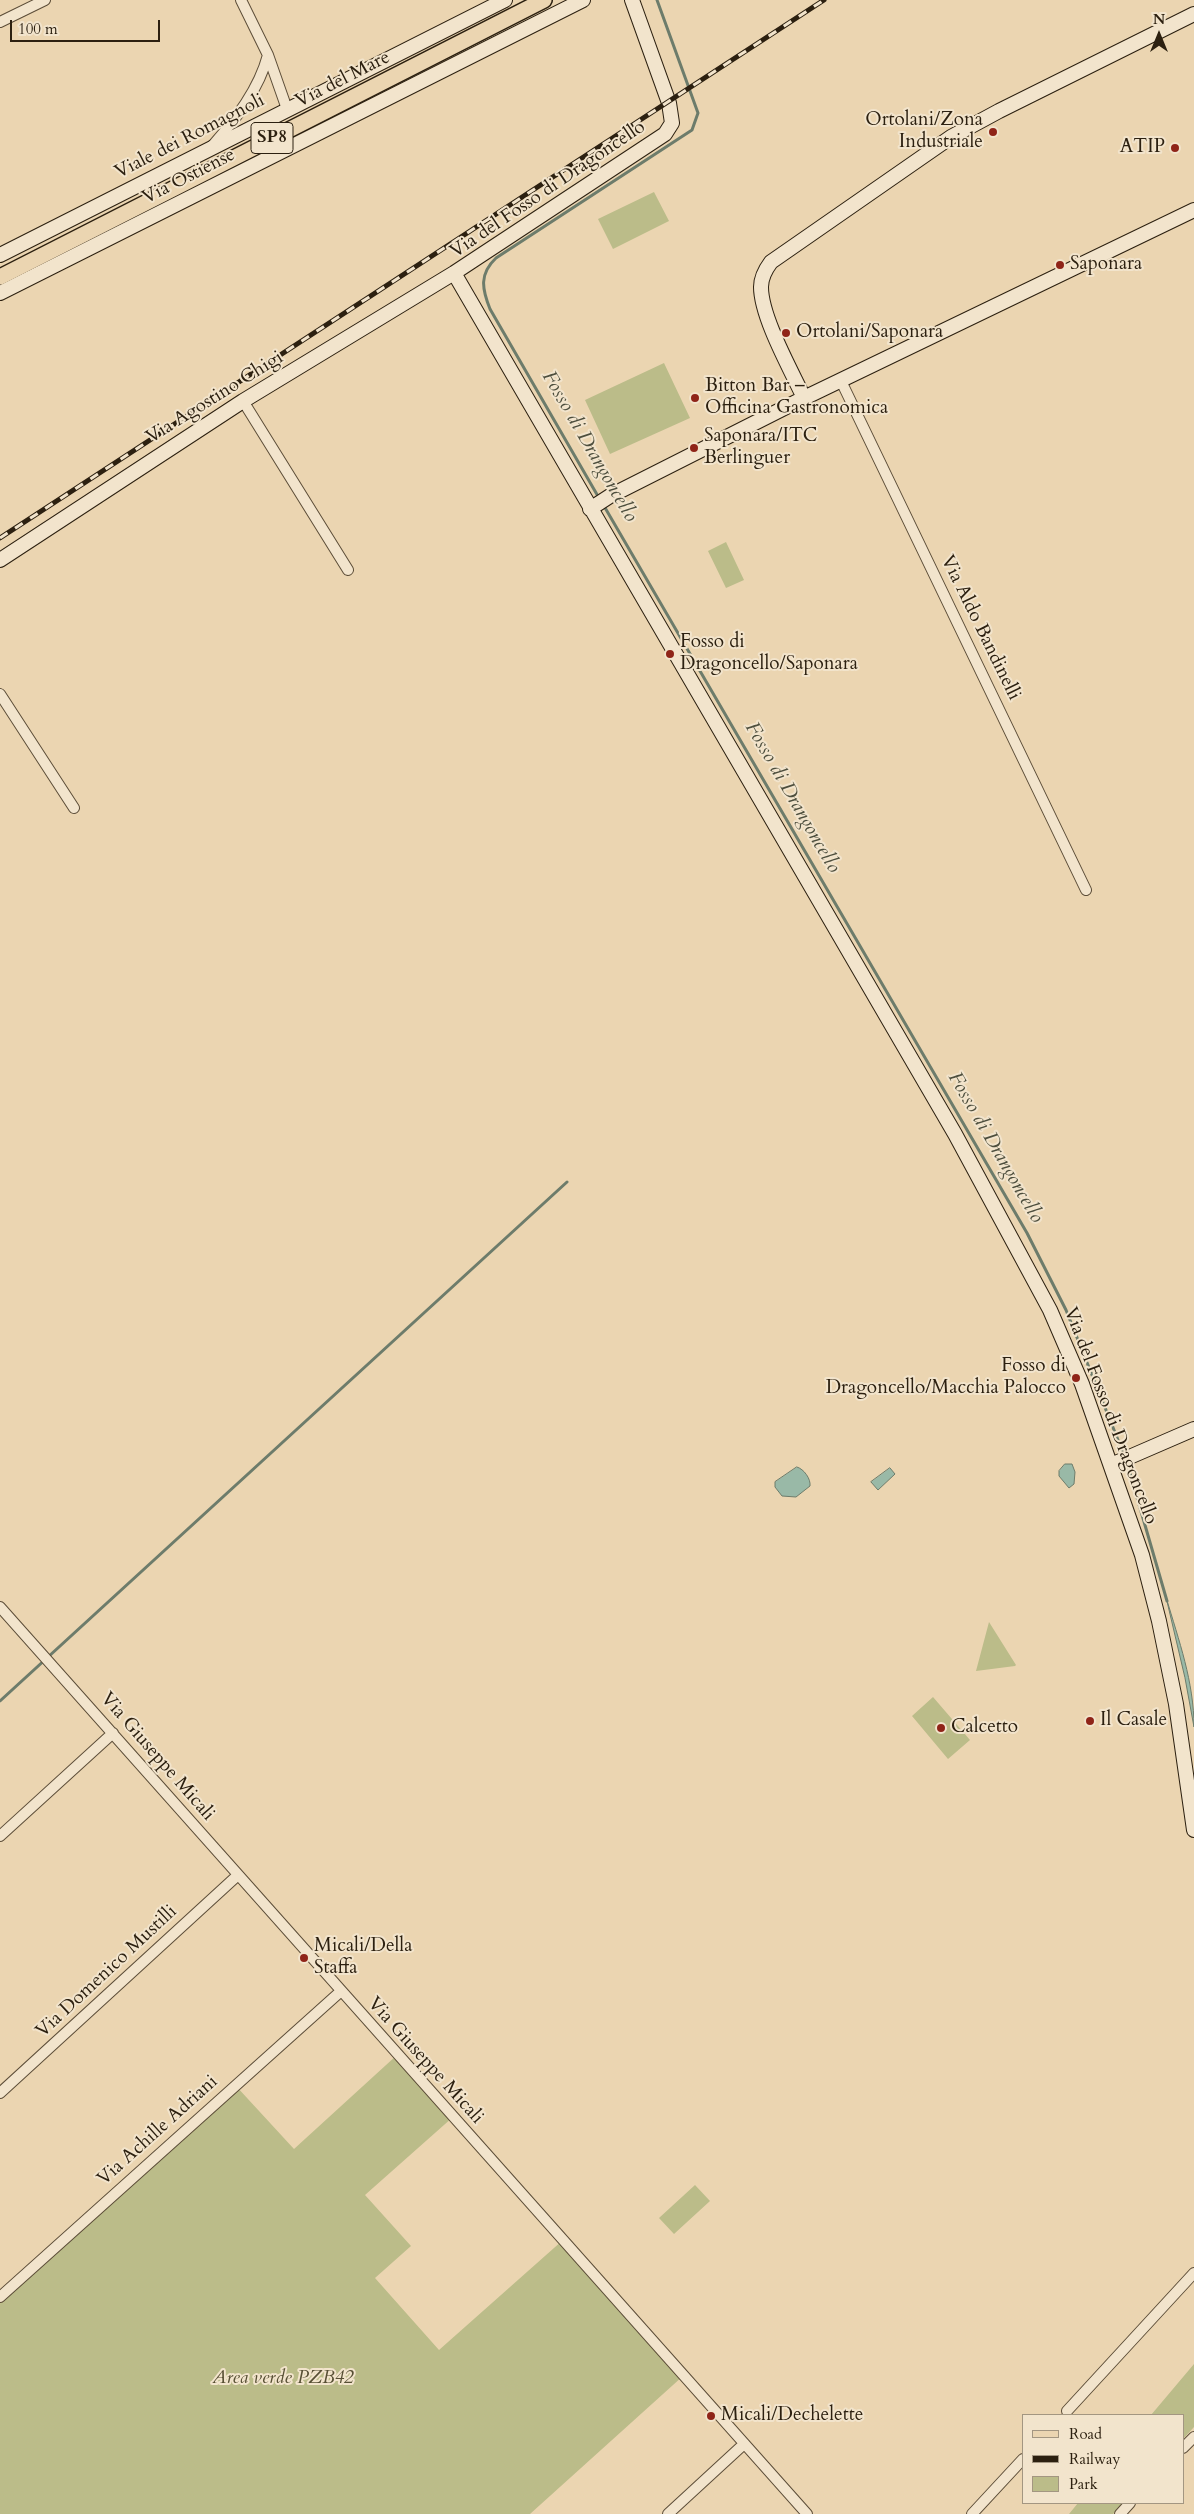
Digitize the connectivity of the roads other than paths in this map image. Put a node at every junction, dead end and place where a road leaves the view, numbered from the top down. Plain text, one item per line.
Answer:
1 (45, 0) edge
2 (241, 0) edge
3 (505, 0) edge
4 (544, 0) edge
5 (583, 0) edge
6 (632, 0) edge
7 (1194, 14) edge
8 (0, 22) edge
9 (268, 55) junction
10 (287, 109) junction
11 (212, 147) junction
12 (1194, 210) edge
13 (0, 255) edge
14 (454, 273) junction
15 (0, 277) edge
16 (0, 293) edge
17 (841, 381) junction
18 (804, 398) junction
19 (243, 401) junction
20 (592, 508) junction
21 (0, 560) edge
22 (348, 570) dead end
23 (0, 694) edge
24 (74, 808) dead end
25 (1086, 890) dead end
26 (1194, 1429) edge
27 (1121, 1460) junction
28 (0, 1607) edge
29 (113, 1734) junction
30 (1194, 1830) edge
31 (0, 1836) edge
32 (238, 1875) junction
33 (340, 1992) junction
34 (0, 2093) edge
35 (1194, 2273) edge
36 (0, 2297) edge
37 (1067, 2411) dead end
38 (1194, 2437) edge
39 (744, 2444) junction
40 (1184, 2447) edge
41 (1022, 2460) edge
42 (1129, 2504) edge
43 (668, 2514) edge
44 (807, 2514) edge
45 (972, 2514) edge
46 (1120, 2514) edge

1 - 8 street
2 - 9 street
3 - 10 street, Viale dei Romagnoli
4 - 15 main road, Via del Mare / SP8
5 - 16 street, Via Ostiense
6 - 14 street, Via del Fosso di Dragoncello
7 - 18 street
9 - 10 street
9 - 11 street
10 - 11 street, Viale dei Romagnoli
11 - 13 street, Viale dei Romagnoli
12 - 17 street
14 - 19 street, Via Agostino Chigi
14 - 20 street, Via del Fosso di Dragoncello
17 - 18 street
17 - 25 street, Via Aldo Bandinelli
18 - 20 street
19 - 21 street, Via Agostino Chigi
19 - 22 street
20 - 27 street, Via del Fosso di Dragoncello
23 - 24 street
26 - 27 street
27 - 30 street, Via del Fosso di Dragoncello
28 - 29 street, Via Giuseppe Micali
29 - 31 street
29 - 32 street, Via Giuseppe Micali
32 - 33 street, Via Giuseppe Micali
32 - 34 street, Via Domenico Mustilli
33 - 36 street, Via Achille Adriani
33 - 39 street, Via Giuseppe Micali
35 - 37 street
38 - 40 street
39 - 43 street
39 - 44 street, Via Giuseppe Micali
41 - 45 street
42 - 46 street

